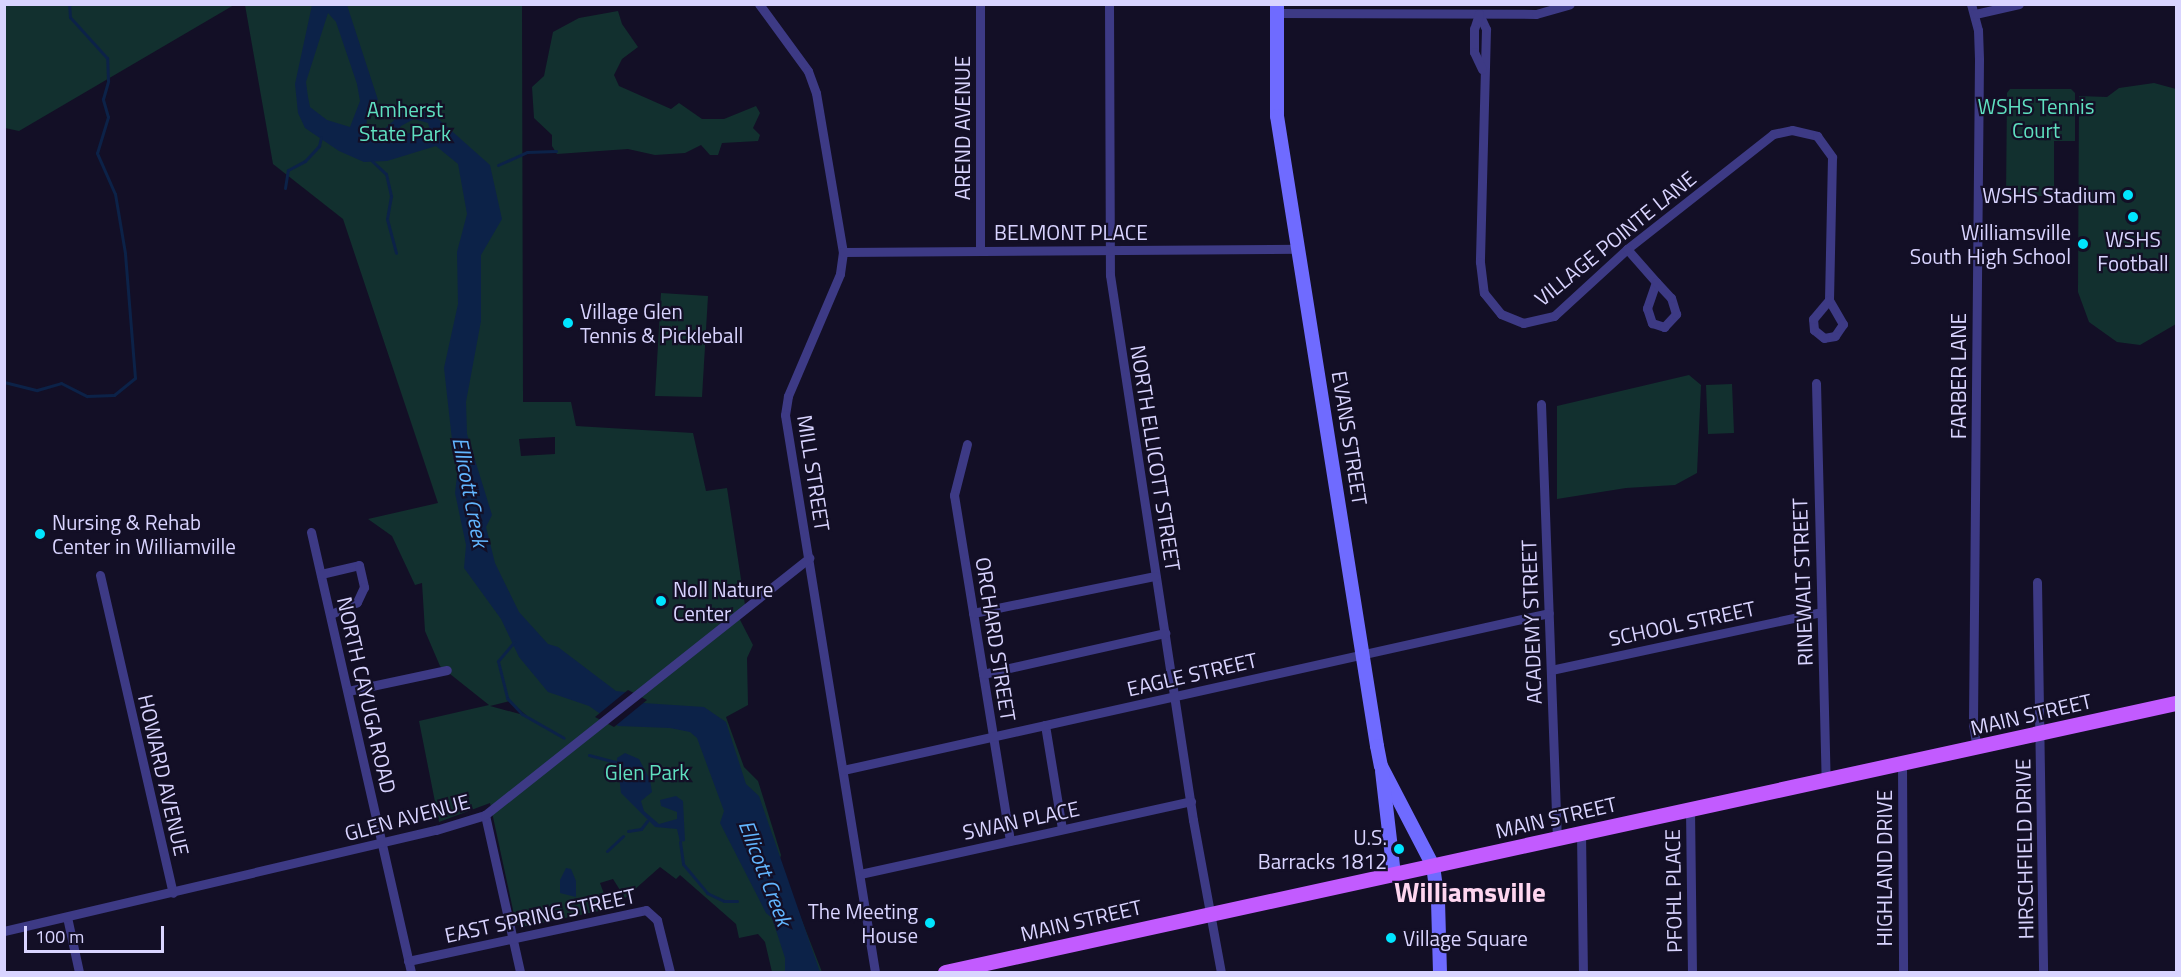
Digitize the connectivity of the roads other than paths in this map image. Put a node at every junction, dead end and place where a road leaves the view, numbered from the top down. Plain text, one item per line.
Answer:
1 (759, 4) edge
2 (980, 4) edge
3 (1109, 4) edge
4 (1570, 4) edge
5 (2019, 4) edge
6 (1277, 9) edge
7 (1973, 9) edge
8 (1479, 14) junction
9 (1110, 249) junction
10 (1300, 249) junction
11 (1627, 249) junction
12 (980, 251) junction
13 (843, 252) junction
14 (1656, 282) junction
15 (1829, 300) dead end
16 (1816, 383) dead end
17 (1541, 404) dead end
18 (967, 444) dead end
19 (311, 532) dead end
20 (809, 558) junction
21 (321, 574) junction
22 (100, 575) dead end
23 (1155, 576) junction
24 (2037, 582) dead end
25 (1821, 612) junction
26 (973, 613) junction
27 (1549, 613) junction
28 (331, 614) junction
29 (1165, 633) junction
30 (1362, 655) junction
31 (447, 670) dead end
32 (1551, 670) junction
33 (983, 674) junction
34 (348, 691) junction
35 (1175, 697) junction
36 (2176, 703) edge
37 (1045, 725) junction
38 (2041, 732) junction
39 (994, 737) junction
40 (1977, 748) junction
41 (1902, 764) junction
42 (1382, 766) junction
43 (843, 770) junction
44 (1826, 780) junction
45 (1191, 801) junction
46 (1690, 809) junction
47 (485, 815) junction
48 (1062, 829) junction
49 (1581, 833) junction
50 (1557, 839) junction
51 (1010, 840) junction
52 (381, 842) junction
53 (1433, 866) junction
54 (860, 874) junction
55 (1394, 874) junction
56 (173, 893) junction
57 (1209, 914) junction
58 (67, 917) junction
59 (4, 932) edge
60 (513, 939) junction
61 (408, 961) junction
62 (996, 967) edge
63 (79, 972) edge
64 (411, 972) edge
65 (520, 972) edge
66 (670, 972) edge
67 (875, 972) edge
68 (945, 972) edge
69 (1221, 972) edge
70 (1440, 972) edge
71 (1583, 972) edge
72 (1692, 972) edge
73 (1903, 972) edge
74 (2043, 972) edge

1 - 13 street, MILL STREET
2 - 12 street, AREND AVENUE
3 - 9 street, NORTH ELLICOTT STREET
4 - 8 street
5 - 7 street
6 - 8 street
6 - 10 street, EVANS STREET
7 - 40 street, FARBER LANE
8 - 11 street, VILLAGE POINTE LANE
9 - 10 street, BELMONT PLACE
9 - 12 street, BELMONT PLACE
9 - 23 street, NORTH ELLICOTT STREET
10 - 30 street, EVANS STREET
11 - 14 street
11 - 15 street, VILLAGE POINTE LANE
12 - 13 street, BELMONT PLACE
13 - 20 street, MILL STREET
14 - 14 street
16 - 25 street, RINEWALT STREET
17 - 27 street, ACADEMY STREET
18 - 26 street, ORCHARD STREET
19 - 21 street, NORTH CAYUGA ROAD
20 - 43 street, MILL STREET
20 - 47 street, GLEN AVENUE
21 - 28 street, NORTH CAYUGA ROAD
21 - 28 street
22 - 56 street, HOWARD AVENUE
23 - 26 street
23 - 29 street, NORTH ELLICOTT STREET
24 - 38 street, HIRSCHFIELD DRIVE
25 - 32 street, SCHOOL STREET
25 - 44 street, RINEWALT STREET
26 - 33 street, ORCHARD STREET
27 - 30 street, EAGLE STREET
27 - 32 street, ACADEMY STREET
28 - 34 street, NORTH CAYUGA ROAD
29 - 33 street
29 - 35 street, NORTH ELLICOTT STREET
30 - 35 street, EAGLE STREET
30 - 42 street, EVANS STREET
31 - 34 street
32 - 50 street, ACADEMY STREET
33 - 39 street, ORCHARD STREET
34 - 52 street, NORTH CAYUGA ROAD
35 - 37 street, EAGLE STREET
35 - 45 street, NORTH ELLICOTT STREET
36 - 38 main road, MAIN STREET
37 - 39 street, EAGLE STREET
37 - 48 street
38 - 40 main road, MAIN STREET
38 - 74 street, HIRSCHFIELD DRIVE
39 - 43 street, EAGLE STREET
39 - 51 street, ORCHARD STREET
40 - 41 main road, MAIN STREET
41 - 44 main road, MAIN STREET
41 - 73 street, HIGHLAND DRIVE
42 - 53 street, EVANS STREET
42 - 55 street
43 - 54 street, MILL STREET
44 - 46 main road, MAIN STREET
45 - 48 street, SWAN PLACE
45 - 57 street, NORTH ELLICOTT STREET
46 - 49 main road, MAIN STREET
46 - 72 street, PFOHL PLACE
47 - 52 street, GLEN AVENUE
47 - 60 street
48 - 51 street, SWAN PLACE
49 - 50 main road, MAIN STREET
49 - 71 street
50 - 53 main road, MAIN STREET
51 - 54 street, SWAN PLACE
52 - 56 street, GLEN AVENUE
52 - 61 street, NORTH CAYUGA ROAD
53 - 55 main road, MAIN STREET
53 - 70 street, EVANS STREET
54 - 67 street, MILL STREET
55 - 57 main road, MAIN STREET
56 - 58 street, GLEN AVENUE
57 - 62 main road, MAIN STREET
57 - 69 street, NORTH ELLICOTT STREET
58 - 59 street, GLEN AVENUE
58 - 63 street
60 - 61 street, EAST SPRING STREET
60 - 65 street
60 - 66 street, EAST SPRING STREET
61 - 64 street, NORTH CAYUGA ROAD
62 - 68 main road, MAIN STREET

